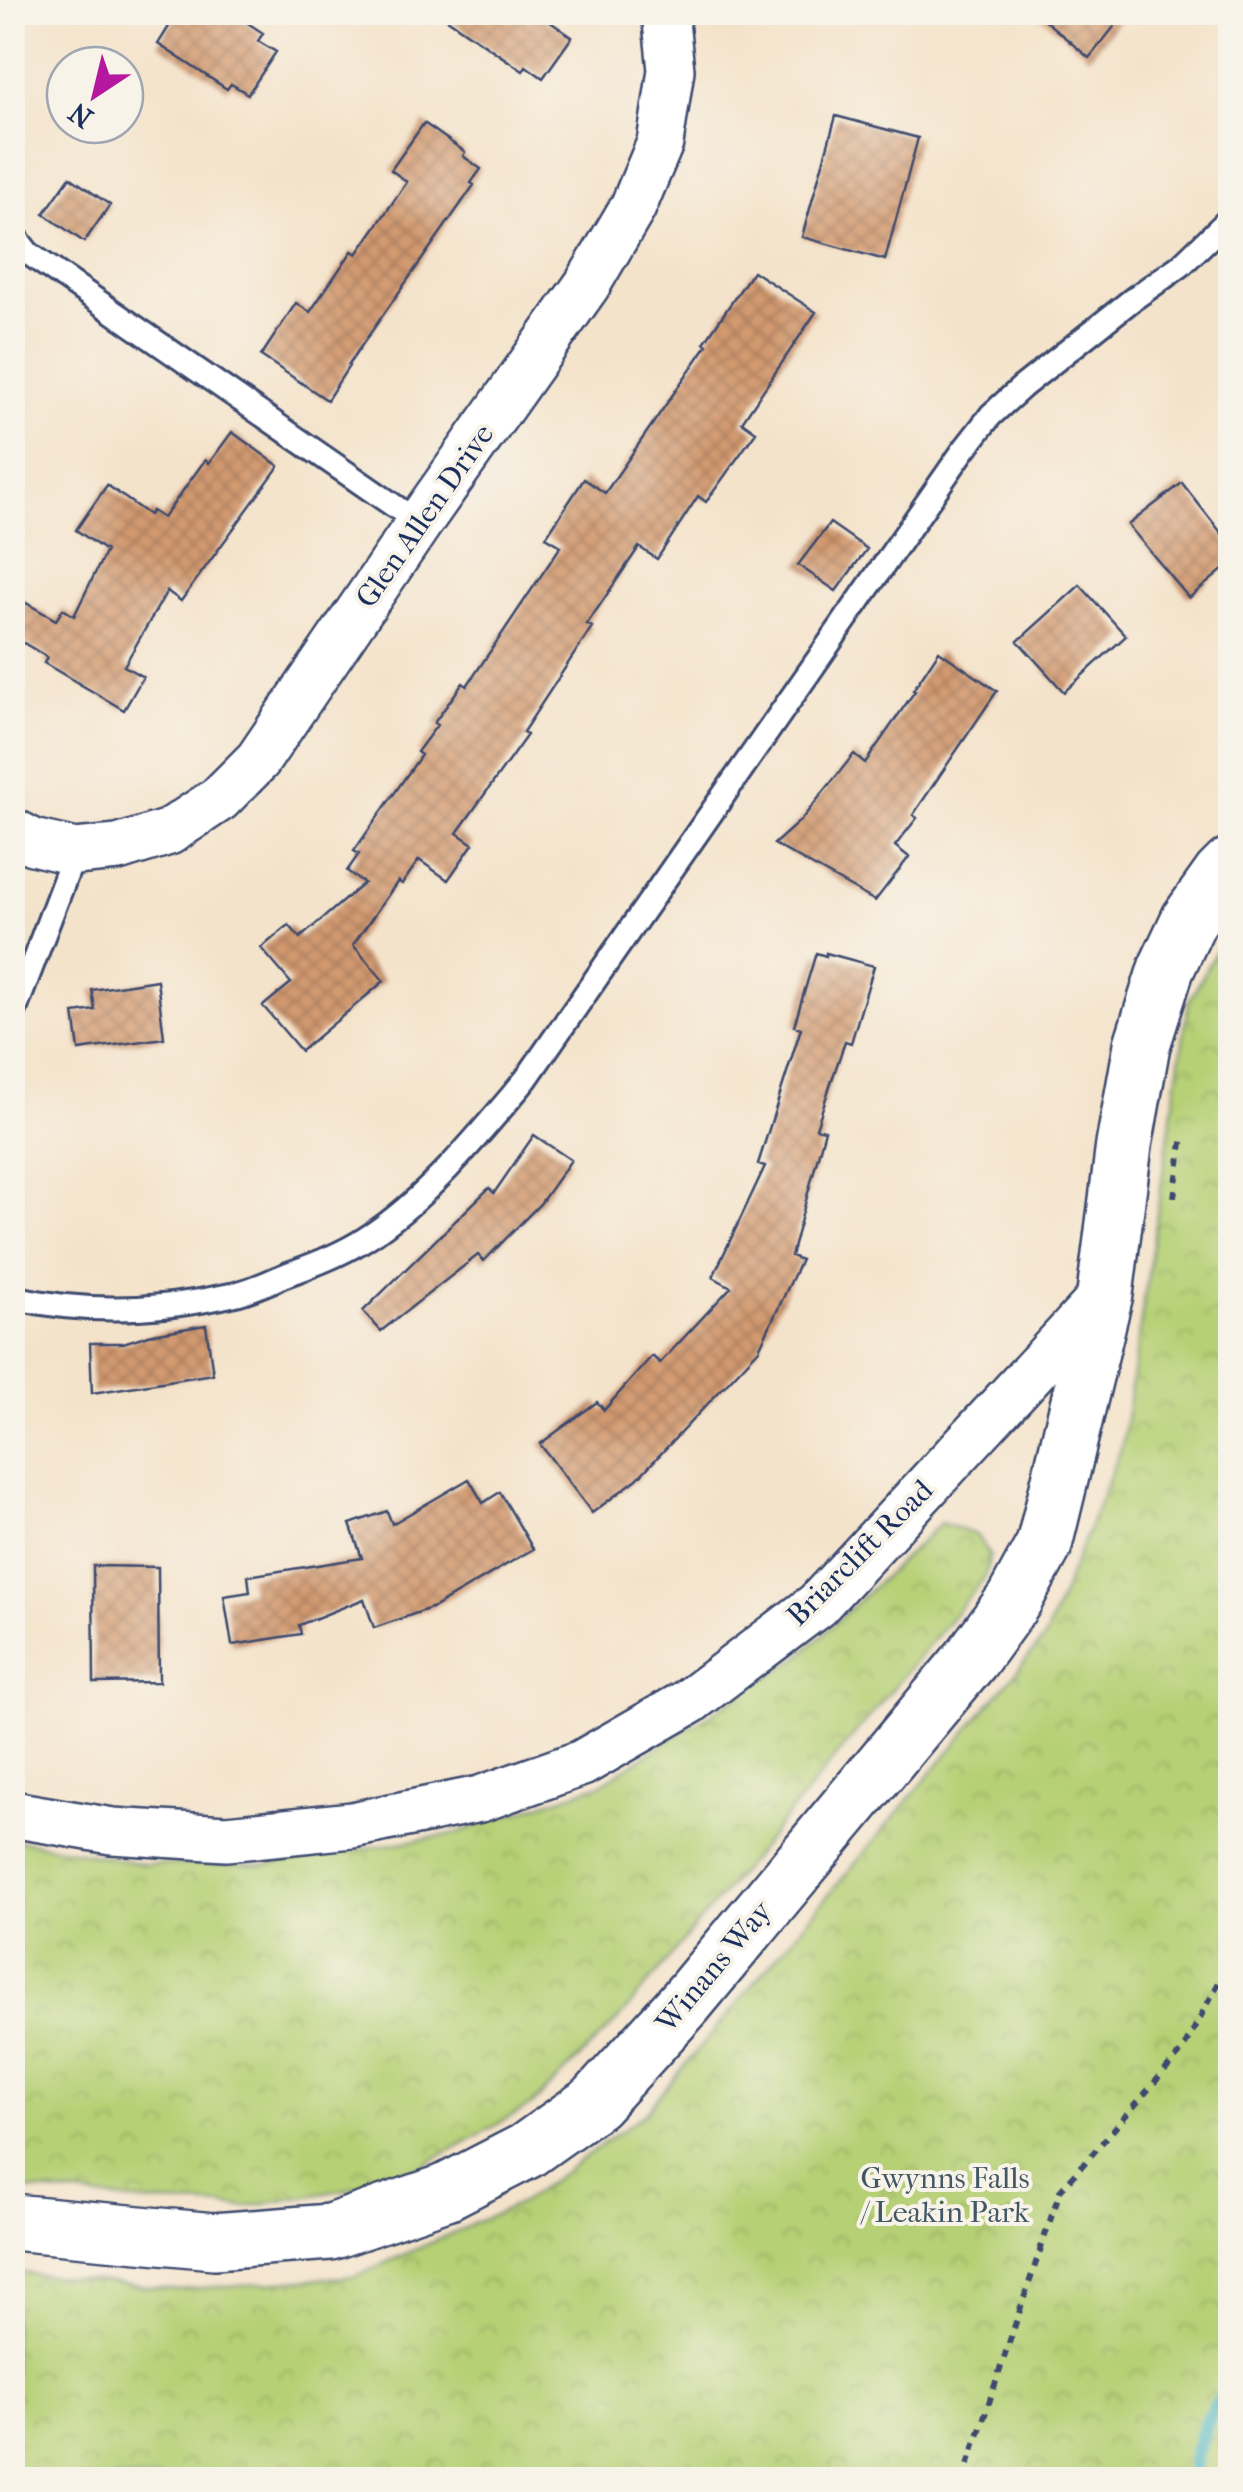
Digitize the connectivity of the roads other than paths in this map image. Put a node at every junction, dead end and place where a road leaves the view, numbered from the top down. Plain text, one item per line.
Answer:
1 (665, 12) edge
2 (1230, 218) edge
3 (12, 232) edge
4 (419, 523) junction
5 (12, 832) edge
6 (75, 852) junction
7 (1230, 866) edge
8 (12, 1018) edge
9 (1105, 1294) junction
10 (12, 1296) edge
11 (12, 1814) edge
12 (12, 2222) edge

1 - 4 street, Glen Allen Drive
2 - 10 lane
3 - 4 lane
4 - 6 street, Glen Allen Drive
5 - 6 street, Glen Allen Drive
6 - 8 lane
7 - 9 street
9 - 11 street, Briarclift Road
9 - 12 street, Winans Way

